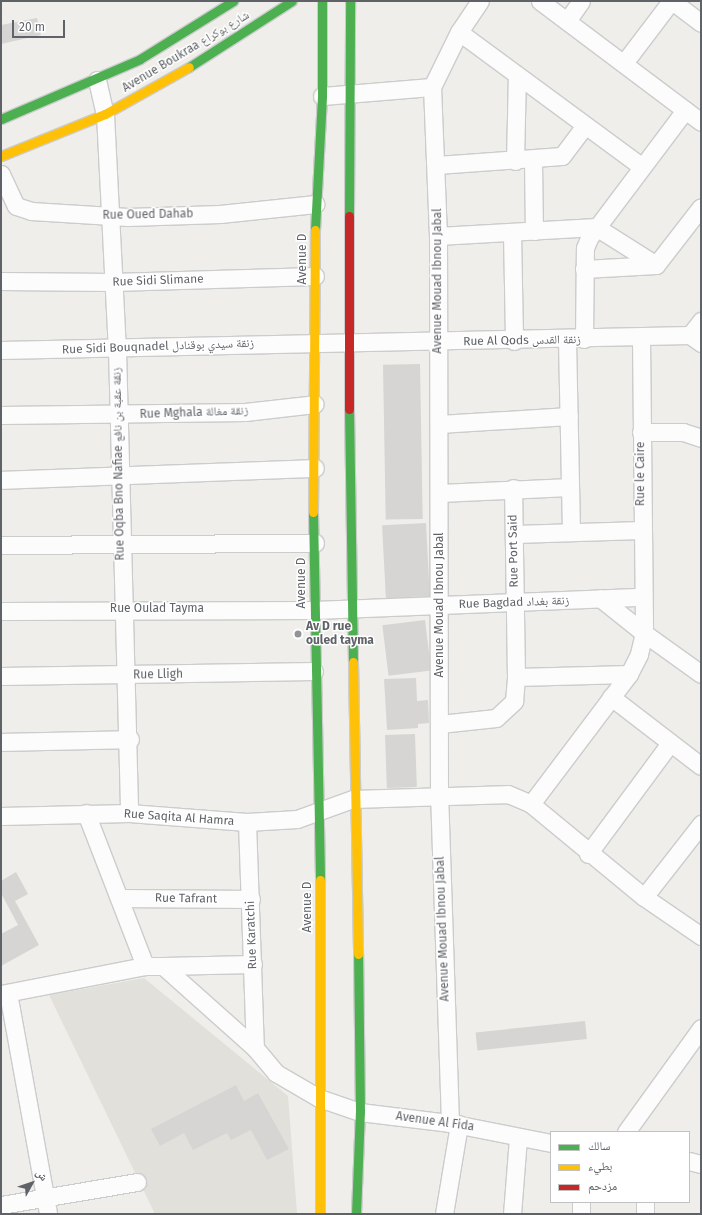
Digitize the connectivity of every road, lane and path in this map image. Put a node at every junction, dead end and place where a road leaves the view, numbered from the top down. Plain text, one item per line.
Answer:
1 (233, 1) edge
2 (292, 1) edge
3 (322, 1) edge
4 (350, 1) edge
5 (480, 1) edge
6 (540, 1) edge
7 (581, 1) edge
8 (672, 1) edge
9 (567, 21) junction
10 (701, 23) edge
11 (458, 32) junction
12 (624, 63) junction
13 (517, 75) junction
14 (97, 80) junction
15 (432, 87) junction
16 (352, 94) junction
17 (322, 96) junction
18 (685, 110) junction
19 (105, 114) junction
20 (1, 119) edge
21 (701, 122) edge
22 (586, 126) junction
23 (1, 156) edge
24 (515, 161) junction
25 (533, 161) junction
26 (437, 165) junction
27 (642, 167) junction
28 (1, 174) edge
29 (316, 204) junction
30 (701, 207) edge
31 (110, 217) junction
32 (596, 227) junction
33 (534, 231) junction
34 (512, 233) junction
35 (438, 236) junction
36 (656, 265) junction
37 (584, 269) junction
38 (315, 276) junction
39 (1, 281) edge
40 (113, 282) junction
41 (701, 321) edge
42 (641, 338) junction
43 (584, 339) junction
44 (695, 339) edge
45 (567, 340) junction
46 (514, 341) junction
47 (316, 342) junction
48 (348, 342) junction
49 (438, 343) junction
50 (117, 349) junction
51 (1, 350) edge
52 (316, 404) junction
53 (1, 415) edge
54 (116, 415) junction
55 (569, 416) junction
56 (439, 424) junction
57 (641, 432) junction
58 (701, 438) edge
59 (315, 468) junction
60 (120, 478) junction
61 (1, 480) edge
62 (570, 487) junction
63 (513, 488) junction
64 (440, 493) junction
65 (641, 530) junction
66 (571, 532) junction
67 (515, 534) junction
68 (122, 542) junction
69 (314, 543) junction
70 (1, 545) edge
71 (600, 598) junction
72 (642, 604) junction
73 (515, 605) junction
74 (441, 606) junction
75 (351, 607) junction
76 (121, 608) junction
77 (314, 610) junction
78 (1, 611) edge
79 (644, 633) junction
80 (314, 671) junction
81 (700, 672) edge
82 (629, 674) junction
83 (1, 676) edge
84 (127, 676) junction
85 (516, 677) junction
86 (611, 697) junction
87 (440, 724) junction
88 (130, 739) junction
89 (1, 742) edge
90 (670, 743) junction
91 (701, 766) edge
92 (439, 797) junction
93 (352, 799) junction
94 (531, 804) junction
95 (320, 811) junction
96 (129, 813) junction
97 (86, 814) junction
98 (1, 816) edge
99 (247, 822) junction
100 (698, 833) edge
101 (588, 854) junction
102 (644, 897) junction
103 (121, 898) junction
104 (251, 900) junction
105 (701, 936) edge
106 (253, 964) junction
107 (145, 966) junction
108 (163, 966) junction
109 (4, 994) edge
110 (701, 1028) edge
111 (255, 1048) junction
112 (319, 1098) junction
113 (360, 1112) junction
114 (455, 1124) junction
115 (627, 1131) edge
116 (518, 1138) junction
117 (550, 1143) edge
118 (690, 1162) edge
119 (701, 1164) edge
120 (137, 1182) dead end
121 (44, 1196) junction
122 (581, 1203) edge
123 (645, 1203) edge
124 (1, 1205) edge
125 (48, 1214) edge
126 (320, 1214) edge
127 (356, 1214) edge
128 (444, 1214) edge
129 (512, 1214) edge
130 (581, 1214) edge
131 (645, 1214) edge

1 - 14 main road, Avenue Boukraa شارع بوكراع
2 - 19 main road, Avenue Boukraa شارع بوكراع
3 - 17 main road, Avenue D
4 - 16 main road
5 - 11 street
6 - 9 street
7 - 9 street
8 - 10 street
8 - 12 street
9 - 12 street
11 - 13 street
11 - 15 street
12 - 18 street
13 - 22 street
13 - 24 street
14 - 19 street, Rue Oqba Bno Nafiae زنقة عقبة بن نافع
14 - 20 main road, Avenue Boukraa شارع بوكراع
15 - 16 street
15 - 26 street, Avenue Mouad Ibnou Jabal
16 - 17 street
16 - 48 main road
17 - 29 main road, Avenue D
18 - 21 street
18 - 27 street
19 - 23 main road, Avenue Boukraa شارع بوكراع
19 - 31 street, Rue Oqba Bno Nafiae زنقة عقبة بن نافع
22 - 25 street
22 - 27 street
24 - 25 street
24 - 26 street
25 - 33 street
26 - 35 street, Avenue Mouad Ibnou Jabal
27 - 32 street
28 - 31 street, Rue Oued Dahab
29 - 31 street, Rue Oued Dahab
29 - 38 main road, Avenue D
30 - 36 street
31 - 40 street, Rue Oqba Bno Nafiae زنقة عقبة بن نافع
32 - 33 street
32 - 36 street
32 - 37 street
33 - 34 street
34 - 35 street
34 - 46 street
35 - 49 street, Avenue Mouad Ibnou Jabal
36 - 37 street
37 - 43 street
38 - 40 street, Rue Sidi Slimane
38 - 47 main road, Avenue D
39 - 40 street, Rue Sidi Slimane
40 - 50 street, Rue Oqba Bno Nafiae زنقة عقبة بن نافع
41 - 44 street
42 - 43 street, Rue Al Qods زنقة القدس
42 - 44 street, Rue Al Qods زنقة القدس
42 - 57 street, Rue le Caire
43 - 45 street, Rue Al Qods زنقة القدس
45 - 46 street, Rue Al Qods زنقة القدس
45 - 55 street
46 - 49 street, Rue Al Qods زنقة القدس
47 - 48 street, Rue Al Qods زنقة القدس
47 - 50 street, Rue Sidi Bouqnadel زنقة سيدي بوقنادل
47 - 52 main road, Avenue D
48 - 49 street, Rue Al Qods زنقة القدس
48 - 75 main road
49 - 56 street, Avenue Mouad Ibnou Jabal
50 - 51 street, Rue Sidi Bouqnadel زنقة سيدي بوقنادل
50 - 54 street, Rue Oqba Bno Nafiae زنقة عقبة بن نافع
52 - 54 street, Rue Mghala زنقة مغالة
52 - 59 main road, Avenue D
53 - 54 street, Rue Mghala زنقة مغالة
54 - 60 street, Rue Oqba Bno Nafiae زنقة عقبة بن نافع
55 - 56 street
55 - 62 street
56 - 64 street, Avenue Mouad Ibnou Jabal
57 - 58 street
57 - 65 street, Rue le Caire
59 - 60 street
59 - 69 main road, Avenue D
60 - 61 street
60 - 68 street, Rue Oqba Bno Nafiae زنقة عقبة بن نافع
62 - 63 street
62 - 66 street
63 - 64 street
63 - 67 street, Rue Port Said
64 - 74 street, Avenue Mouad Ibnou Jabal
65 - 66 street
65 - 72 street, Rue le Caire
66 - 67 street
67 - 73 street, Rue Port Said
68 - 69 street
68 - 70 street
68 - 76 street, Rue Oqba Bno Nafiae زنقة عقبة بن نافع
69 - 77 main road, Avenue D
71 - 72 street, Rue Bagdad زنقة بغداد
71 - 73 street, Rue Bagdad زنقة بغداد
71 - 79 street
72 - 79 street
73 - 74 street, Rue Bagdad زنقة بغداد
73 - 85 street, Rue Port Said
74 - 75 street, Rue Bagdad زنقة بغداد
74 - 87 street, Avenue Mouad Ibnou Jabal
75 - 77 street, Rue Bagdad زنقة بغداد
75 - 93 main road
76 - 77 street, Rue Oulad Tayma
76 - 78 street, Rue Oulad Tayma
76 - 84 street, Rue Oqba Bno Nafiae زنقة عقبة بن نافع
77 - 80 main road, Avenue D
79 - 81 street
79 - 82 street
80 - 84 street, Rue Lligh
80 - 95 main road, Avenue D
82 - 85 street
82 - 86 street
83 - 84 street, Rue Lligh
84 - 88 street, Rue Oqba Bno Nafiae زنقة عقبة بن نافع
85 - 87 street, Rue Port Said
86 - 90 street
86 - 94 street
87 - 92 street, Avenue Mouad Ibnou Jabal
88 - 89 street
88 - 96 street, Rue Oqba Bno Nafiae زنقة عقبة بن نافع
90 - 91 street
90 - 101 street
92 - 93 street, Rue Saqita Al Hamra
92 - 94 street, Rue Saqita Al Hamra
92 - 114 street, Avenue Mouad Ibnou Jabal
93 - 95 street, Rue Saqita Al Hamra
93 - 113 main road
94 - 101 street, Rue Saqita Al Hamra
95 - 99 street, Rue Saqita Al Hamra
95 - 112 main road, Avenue D
96 - 97 street, Rue Saqita Al Hamra
96 - 99 street, Rue Saqita Al Hamra
97 - 98 street, Rue Saqita Al Hamra
97 - 103 street
99 - 104 street, Rue Karatchi
100 - 102 street
101 - 102 street, Rue Saqita Al Hamra
102 - 105 street, Rue Saqita Al Hamra
103 - 104 street, Rue Tafrant
103 - 107 street
104 - 106 street, Rue Karatchi
106 - 108 street
106 - 111 street, Rue Karatchi
107 - 108 street
107 - 109 street
108 - 111 street, Avenue Al Fida
109 - 121 street
110 - 115 street
111 - 112 street, Avenue Al Fida
112 - 113 street, Avenue Al Fida
112 - 126 main road, Avenue D
113 - 114 street, Avenue Al Fida
113 - 127 main road
114 - 116 street, Avenue Al Fida
114 - 128 street, Avenue Mouad Ibnou Jabal
116 - 117 street, Avenue Al Fida
116 - 129 street
118 - 119 street
120 - 121 street
121 - 124 street
121 - 125 street
122 - 130 street
123 - 131 street

